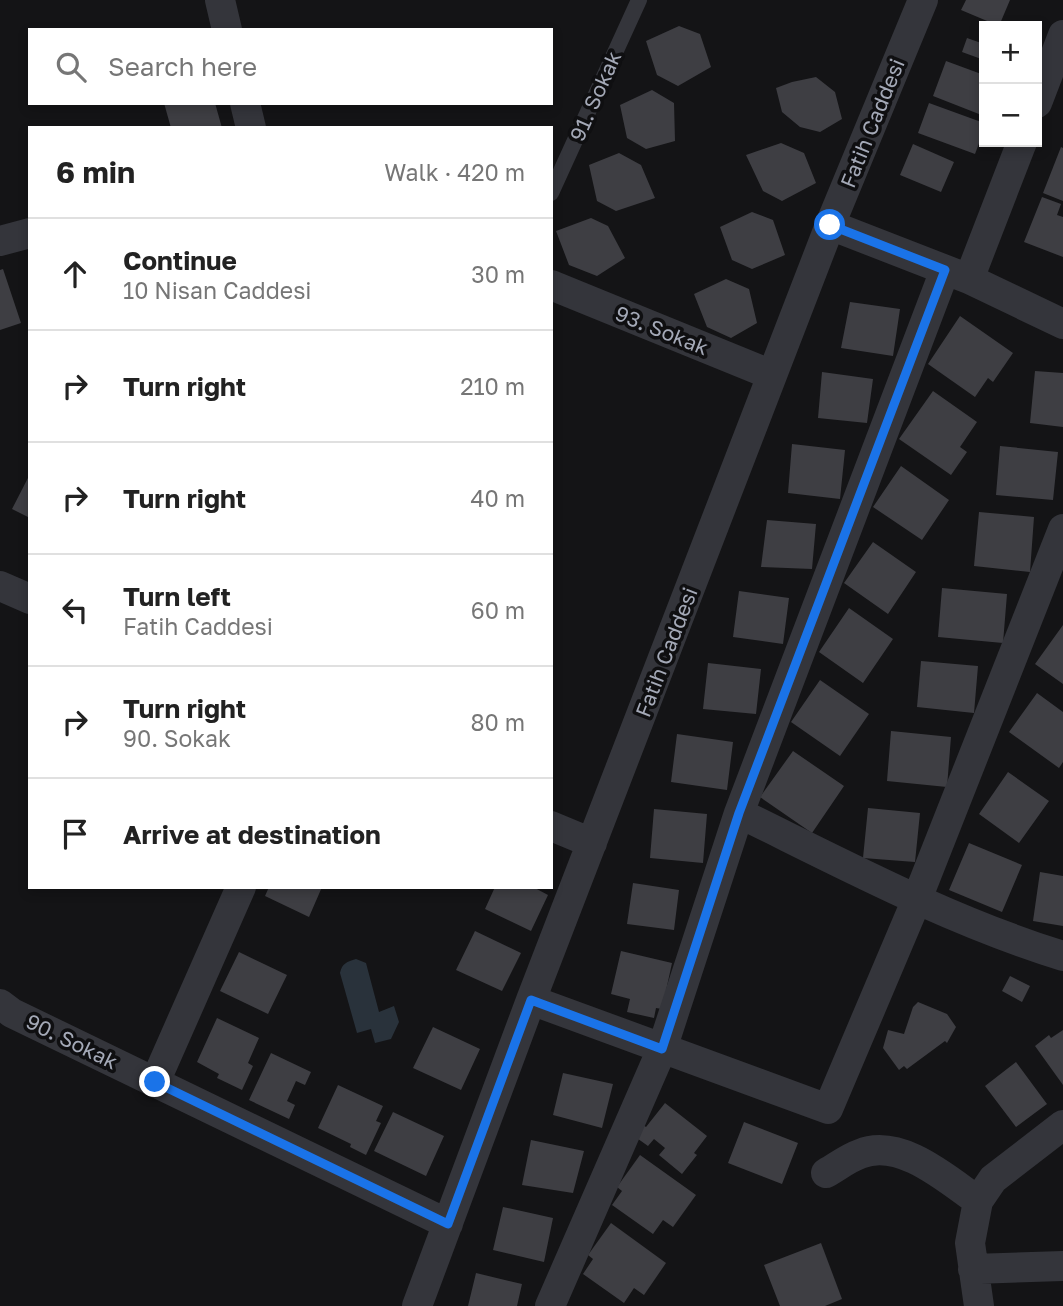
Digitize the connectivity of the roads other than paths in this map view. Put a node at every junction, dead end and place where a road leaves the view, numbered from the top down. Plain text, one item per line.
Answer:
1 (220, 0) edge
2 (639, 0) edge
3 (923, 0) edge
4 (227, 28) edge
5 (1063, 35) edge
6 (1042, 90) edge
7 (245, 105) edge
8 (251, 126) edge
9 (1020, 147) edge
10 (553, 189) edge
11 (830, 225) junction
12 (28, 234) edge
13 (0, 241) edge
14 (957, 274) junction
15 (553, 286) edge
16 (1063, 324) edge
17 (772, 375) junction
18 (1063, 529) edge
19 (0, 586) edge
20 (28, 598) edge
21 (739, 813) junction
22 (553, 827) edge
23 (592, 843) junction
24 (240, 889) edge
25 (917, 899) junction
26 (1063, 956) edge
27 (531, 1000) junction
28 (4, 1014) edge
29 (662, 1049) junction
30 (155, 1082) junction
31 (1063, 1125) edge
32 (826, 1173) dead end
33 (978, 1201) junction
34 (448, 1224) junction
35 (1063, 1266) edge
36 (973, 1269) junction
37 (417, 1306) edge
38 (550, 1306) edge
39 (979, 1306) edge

1 - 4 street
2 - 10 lane, 91. Sokak
3 - 11 street, Fatih Caddesi
5 - 6 street
7 - 8 street
9 - 14 street
11 - 14 street
11 - 17 street, Fatih Caddesi
12 - 13 street
14 - 16 street
14 - 21 street
15 - 17 street, 93. Sokak
17 - 23 street, Fatih Caddesi
18 - 25 street
19 - 20 street
21 - 25 street
21 - 29 street
22 - 23 street
23 - 27 street, Fatih Caddesi
24 - 30 street
25 - 26 street
25 - 29 street
27 - 29 street
27 - 34 street, Fatih Caddesi
28 - 30 street, 90. Sokak
29 - 38 street
30 - 34 street, 90. Sokak
31 - 33 street
32 - 33 street
33 - 36 street
34 - 37 street, Fatih Caddesi
35 - 36 street
36 - 39 street

